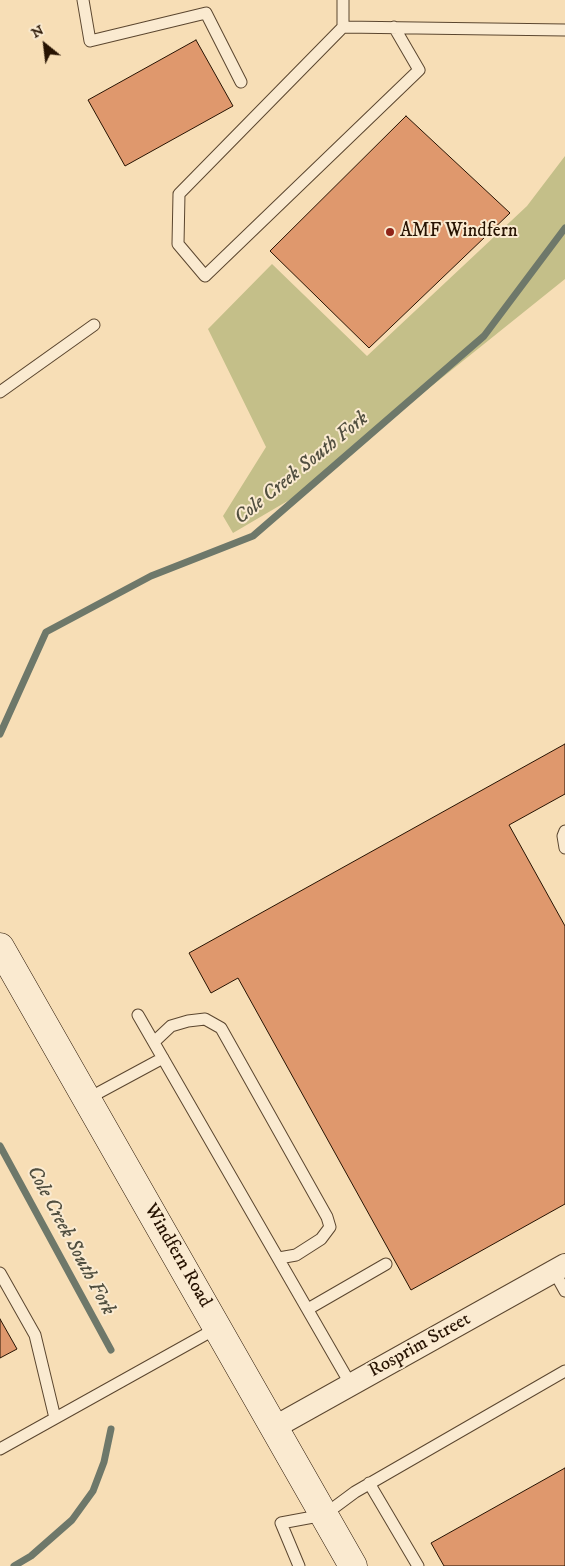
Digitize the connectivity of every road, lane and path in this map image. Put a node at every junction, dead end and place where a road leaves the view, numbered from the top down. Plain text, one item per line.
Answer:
1 (83, 0) edge
2 (343, 0) edge
3 (343, 26) junction
4 (394, 27) junction
5 (565, 30) edge
6 (241, 82) dead end
7 (94, 325) dead end
8 (0, 392) edge
9 (565, 831) edge
10 (565, 848) edge
11 (0, 947) edge
12 (138, 1015) dead end
13 (154, 1042) junction
14 (163, 1058) junction
15 (87, 1099) junction
16 (279, 1258) junction
17 (386, 1264) dead end
18 (559, 1268) edge
19 (0, 1273) edge
20 (565, 1291) edge
21 (308, 1309) junction
22 (218, 1327) junction
23 (565, 1370) edge
24 (351, 1385) junction
25 (56, 1418) junction
26 (275, 1427) junction
27 (0, 1449) edge
28 (370, 1483) junction
29 (324, 1515) junction
30 (299, 1566) edge
31 (353, 1566) edge
32 (418, 1566) edge

1 - 6 lane
2 - 3 lane
3 - 4 lane
3 - 4 lane
4 - 5 lane
7 - 8 lane
9 - 10 lane
11 - 15 street, Windfern Road
12 - 13 lane
13 - 14 lane
13 - 16 lane
14 - 15 lane
14 - 16 lane
15 - 22 street, Windfern Road
16 - 21 lane
17 - 21 lane
18 - 20 lane
18 - 24 street, Rosprim Street
19 - 25 lane
21 - 24 lane
22 - 25 lane
22 - 26 street, Windfern Road
23 - 28 lane
24 - 26 street, Rosprim Street
25 - 27 lane
26 - 29 street, Windfern Road
28 - 29 lane
28 - 32 lane
29 - 30 lane
29 - 31 street, Windfern Road

